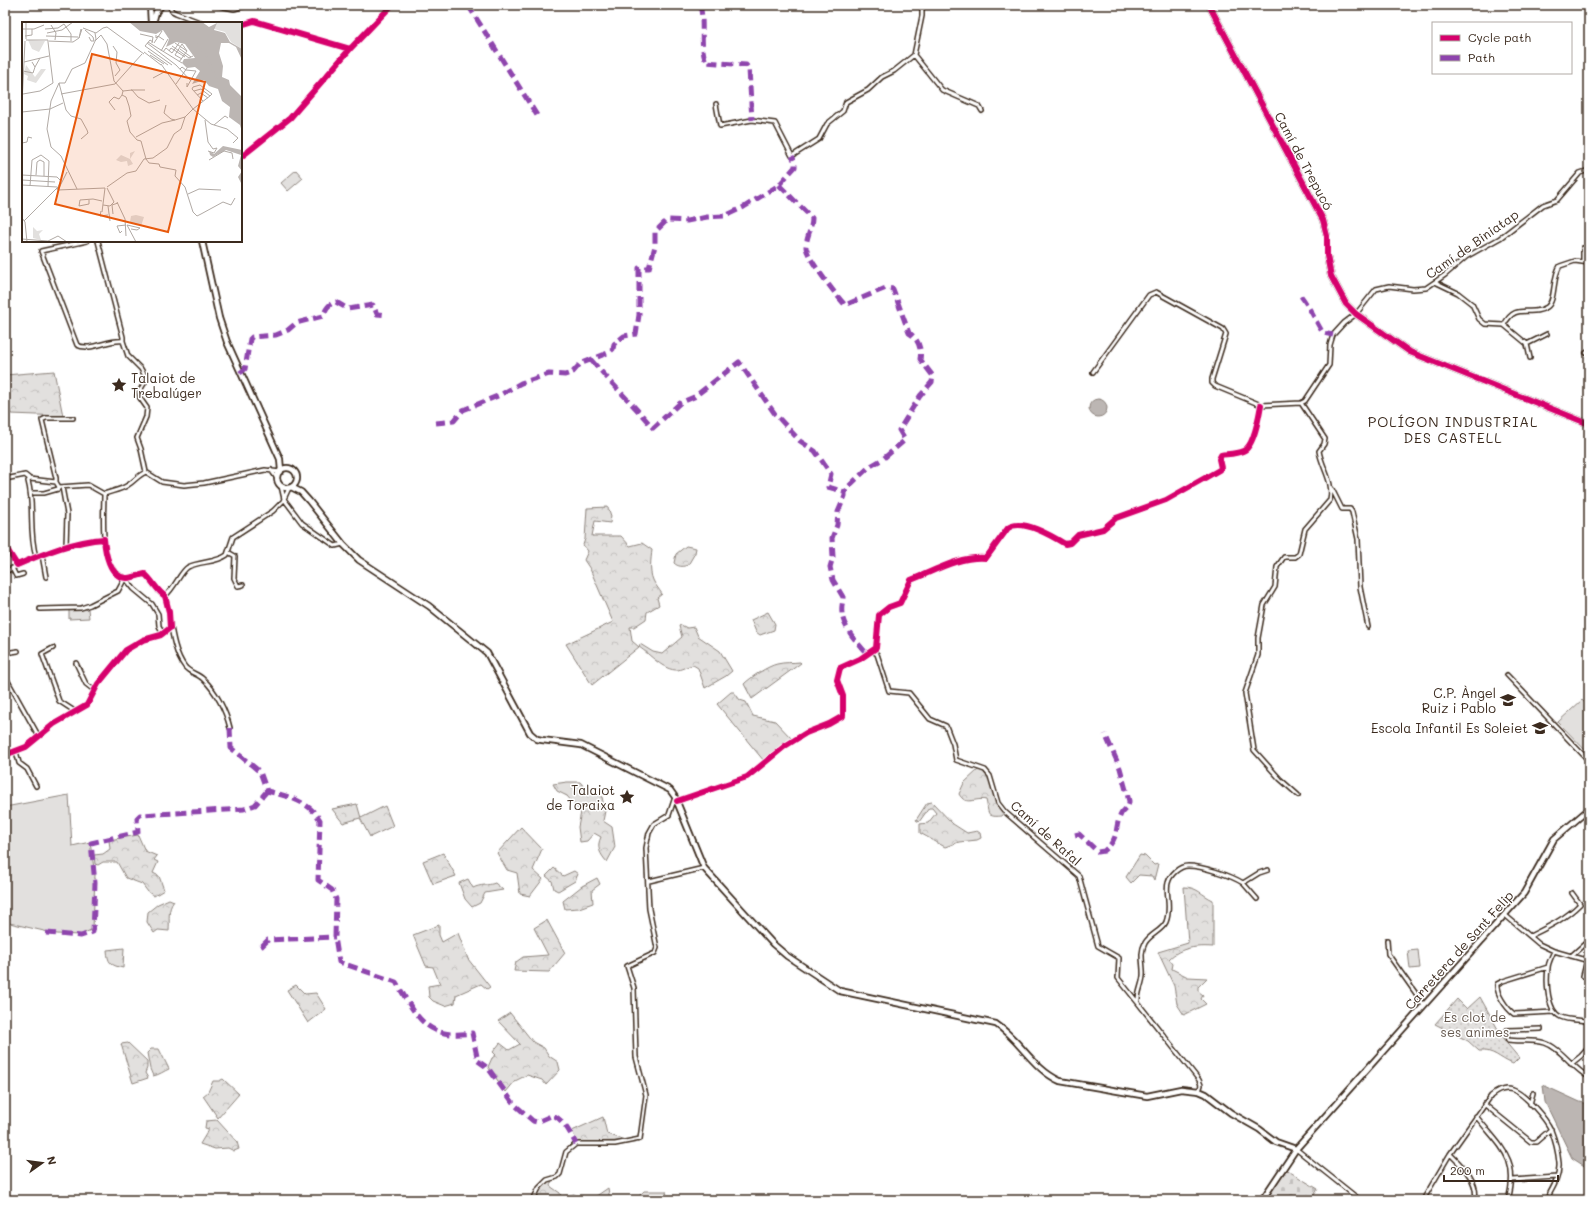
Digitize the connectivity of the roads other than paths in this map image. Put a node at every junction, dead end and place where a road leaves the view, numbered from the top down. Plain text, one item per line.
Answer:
1 (150, 5) edge
2 (157, 5) edge
3 (163, 5) edge
4 (169, 5) edge
5 (215, 5) edge
6 (248, 5) edge
7 (392, 5) edge
8 (922, 5) edge
9 (1209, 5) edge
10 (152, 22) edge
11 (152, 22) edge
12 (199, 22) edge
13 (242, 25) edge
14 (350, 49) junction
15 (914, 55) junction
16 (716, 104) dead end
17 (982, 111) dead end
18 (242, 156) edge
19 (1589, 170) edge
20 (83, 242) edge
21 (98, 242) edge
22 (202, 242) edge
23 (1583, 248) dead end
24 (1583, 261) junction
25 (1589, 263) edge
26 (1435, 282) junction
27 (1356, 314) junction
28 (1504, 325) junction
29 (1547, 334) dead end
30 (123, 341) junction
31 (1527, 344) junction
32 (1530, 358) dead end
33 (1093, 372) dead end
34 (1300, 403) junction
35 (1261, 405) junction
36 (73, 418) dead end
37 (1589, 424) edge
38 (280, 459) junction
39 (290, 469) junction
40 (270, 470) junction
41 (281, 471) junction
42 (146, 472) junction
43 (30, 478) junction
44 (5, 479) edge
45 (278, 480) junction
46 (56, 482) junction
47 (297, 482) junction
48 (281, 486) junction
49 (61, 487) junction
50 (290, 488) junction
51 (1332, 488) junction
52 (301, 492) junction
53 (32, 493) junction
54 (104, 494) junction
55 (284, 499) junction
56 (104, 539) junction
57 (343, 544) junction
58 (5, 546) edge
59 (66, 546) junction
60 (228, 552) junction
61 (42, 555) junction
62 (36, 557) junction
63 (17, 565) junction
64 (12, 568) junction
65 (5, 572) edge
66 (23, 574) dead end
67 (46, 576) dead end
68 (125, 578) junction
69 (243, 585) dead end
70 (165, 596) junction
71 (40, 610) dead end
72 (1368, 627) dead end
73 (170, 628) junction
74 (164, 633) junction
75 (53, 648) dead end
76 (18, 651) dead end
77 (872, 652) junction
78 (5, 653) edge
79 (76, 663) dead end
80 (1507, 675) dead end
81 (5, 676) edge
82 (95, 691) junction
83 (76, 712) junction
84 (230, 728) dead end
85 (38, 735) junction
86 (16, 751) junction
87 (5, 755) edge
88 (1589, 761) edge
89 (36, 786) dead end
90 (1298, 795) dead end
91 (676, 799) junction
92 (1589, 809) edge
93 (704, 868) junction
94 (1268, 870) dead end
95 (649, 881) junction
96 (1242, 883) junction
97 (1572, 893) dead end
98 (1257, 898) dead end
99 (1506, 915) junction
100 (1530, 936) junction
101 (1387, 940) dead end
102 (1589, 940) edge
103 (1554, 951) junction
104 (1571, 956) junction
105 (1588, 961) edge
106 (1548, 967) junction
107 (1583, 976) dead end
108 (1138, 1003) junction
109 (1424, 1005) junction
110 (1554, 1012) junction
111 (1589, 1022) edge
112 (1541, 1029) dead end
113 (1589, 1047) edge
114 (1571, 1064) junction
115 (1589, 1077) edge
116 (1199, 1091) junction
117 (1533, 1093) dead end
118 (1484, 1104) junction
119 (1530, 1104) junction
120 (1476, 1116) junction
121 (1550, 1129) junction
122 (1296, 1149) junction
123 (1450, 1154) junction
124 (1557, 1177) junction
125 (1512, 1180) junction
126 (532, 1200) edge
127 (1262, 1200) edge
128 (1360, 1200) edge
129 (1423, 1200) edge
130 (1475, 1200) edge
131 (1508, 1200) edge
132 (1546, 1200) edge

1 - 10 main road
2 - 3 main road
3 - 11 main road
4 - 12 street
5 - 6 street
7 - 14 street
8 - 15 street
9 - 27 main road, Camí de Trepucó
13 - 14 street
14 - 18 street
15 - 16 street
15 - 17 street
19 - 26 street, Camí de Biniatap
20 - 30 street
21 - 30 street
22 - 38 main road
23 - 24 street
24 - 25 street
24 - 28 street
26 - 27 street, Camí de Biniatap
26 - 28 street
27 - 34 street, Camí de Biniatap
27 - 37 main road, Camí de Trepucó
28 - 31 street
29 - 31 street
30 - 42 street
31 - 32 street
33 - 35 street
34 - 35 street
34 - 51 street
35 - 77 street
36 - 46 street
38 - 39 main road
38 - 41 main road
39 - 41 main road
39 - 47 main road
40 - 41 street
40 - 42 street
40 - 45 street
41 - 45 main road
42 - 54 street
43 - 44 street
43 - 46 street
43 - 53 street
45 - 48 main road
46 - 49 street
47 - 50 main road
47 - 52 main road
48 - 50 main road
48 - 55 street
49 - 53 street
49 - 54 street
49 - 59 street
50 - 52 main road
50 - 55 street
51 - 72 street
51 - 90 street
52 - 57 main road
53 - 62 street
54 - 56 street
55 - 57 street
55 - 60 street
56 - 59 street
56 - 68 street
57 - 91 main road
58 - 63 street
59 - 61 street
60 - 69 street
60 - 70 street
61 - 62 street
61 - 67 street
62 - 63 street
63 - 64 street
64 - 65 street
64 - 66 street
68 - 70 street
68 - 71 street
68 - 74 street
70 - 73 street
73 - 74 street
73 - 84 street
74 - 82 street
75 - 83 street
76 - 78 street
77 - 91 street
77 - 108 street, Camí de Rafal
79 - 82 street
80 - 88 street
81 - 85 street
82 - 83 street
83 - 85 street
85 - 86 street
86 - 87 street
86 - 89 street
91 - 93 main road
91 - 95 street
92 - 99 main road, Carretera de Sant Felip
93 - 95 street
93 - 116 main road
94 - 96 street
95 - 126 street
96 - 98 street
96 - 108 street
97 - 100 street
99 - 100 street
99 - 109 main road, Carretera de Sant Felip
100 - 103 street
101 - 109 street
102 - 104 street
103 - 104 street
103 - 106 street
104 - 105 street
105 - 107 street
106 - 110 street
106 - 110 street
108 - 116 street
109 - 122 main road, Carretera de Sant Felip
110 - 111 street
112 - 114 street
113 - 114 street
114 - 115 street
116 - 122 main road
117 - 119 street
118 - 119 street
118 - 120 street
118 - 121 street
119 - 121 street
120 - 123 street
120 - 125 street
121 - 124 street
122 - 127 main road, Carretera de Sant Felip
122 - 128 street
123 - 129 street
123 - 130 street
124 - 125 street
124 - 132 street
125 - 131 street

